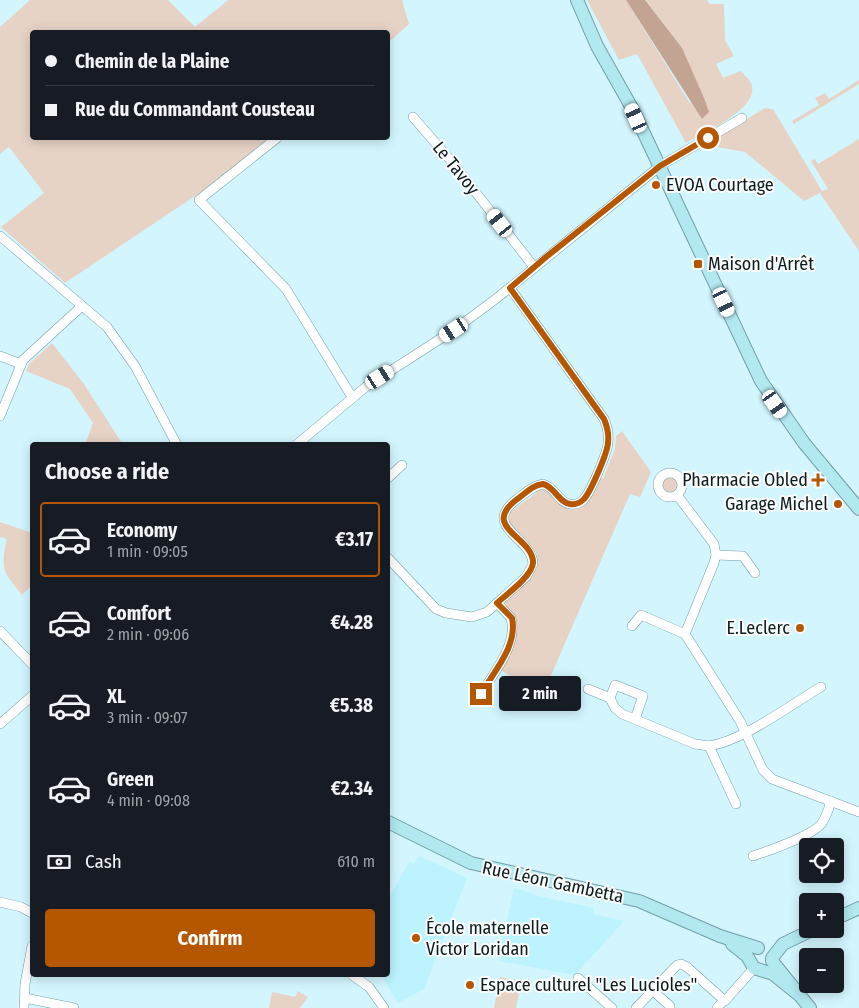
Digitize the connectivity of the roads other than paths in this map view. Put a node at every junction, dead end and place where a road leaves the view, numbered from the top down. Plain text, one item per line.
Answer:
1 (568, 0) edge
2 (577, 0) edge
3 (413, 117) dead end
4 (742, 118) dead end
5 (640, 128) junction
6 (274, 140) edge
7 (660, 166) junction
8 (0, 236) edge
9 (534, 267) junction
10 (510, 288) junction
11 (82, 306) junction
12 (0, 356) edge
13 (21, 364) junction
14 (352, 398) junction
15 (0, 416) edge
16 (175, 442) edge
17 (300, 442) edge
18 (402, 464) dead end
19 (390, 476) edge
20 (678, 495) dead end
21 (859, 509) edge
22 (716, 555) junction
23 (390, 560) edge
24 (755, 573) dead end
25 (497, 603) junction
26 (632, 626) dead end
27 (0, 631) edge
28 (686, 634) junction
29 (30, 662) edge
30 (821, 687) dead end
31 (588, 689) dead end
32 (481, 694) dead end
33 (30, 698) edge
34 (610, 698) junction
35 (635, 719) junction
36 (0, 724) edge
37 (746, 732) junction
38 (709, 746) junction
39 (831, 801) junction
40 (736, 804) dead end
41 (859, 812) edge
42 (390, 825) edge
43 (753, 856) dead end
44 (0, 902) edge
45 (859, 908) edge
46 (30, 912) edge
47 (844, 915) edge
48 (720, 936) junction
49 (799, 936) edge
50 (792, 939) junction
51 (760, 948) junction
52 (30, 957) edge
53 (772, 959) junction
54 (754, 967) junction
55 (355, 977) edge
56 (578, 978) dead end
57 (652, 990) junction
58 (798, 994) junction
59 (25, 998) junction
60 (727, 1003) edge
61 (670, 1006) dead end
62 (24, 1008) edge
63 (74, 1008) edge
64 (384, 1008) edge
65 (612, 1008) edge
66 (636, 1008) edge
67 (717, 1008) edge
68 (810, 1008) edge

1 - 5 main road
2 - 5 main road
3 - 9 street, Le Tavoy
4 - 7 street
5 - 7 main road
6 - 14 street
7 - 9 street
7 - 21 main road
8 - 11 street
9 - 10 street
10 - 14 street
10 - 25 street
11 - 13 street
11 - 16 street
12 - 13 street
13 - 15 street
14 - 17 street
18 - 19 street
20 - 22 street
22 - 24 street
22 - 28 street
23 - 25 street
25 - 32 street
26 - 28 street
27 - 29 street
28 - 37 street
30 - 37 street
31 - 34 street
33 - 36 street
34 - 35 street
34 - 35 street
35 - 38 street
37 - 38 street
37 - 39 street
38 - 40 street
39 - 41 street
39 - 43 street
42 - 48 main road, Rue Léon Gambetta
44 - 46 street
45 - 47 main road
48 - 51 main road, Rue Léon Gambetta
48 - 54 main road, Rue Léon Gambetta
49 - 50 main road
50 - 51 main road
50 - 53 main road
51 - 53 main road
51 - 54 main road
52 - 59 street
53 - 54 main road
53 - 58 main road
54 - 58 main road, Rue Léon Gambetta
54 - 60 street
55 - 64 street
56 - 65 street
57 - 60 street
57 - 61 street
57 - 66 street
58 - 68 main road
59 - 62 street
59 - 63 street
60 - 67 street

